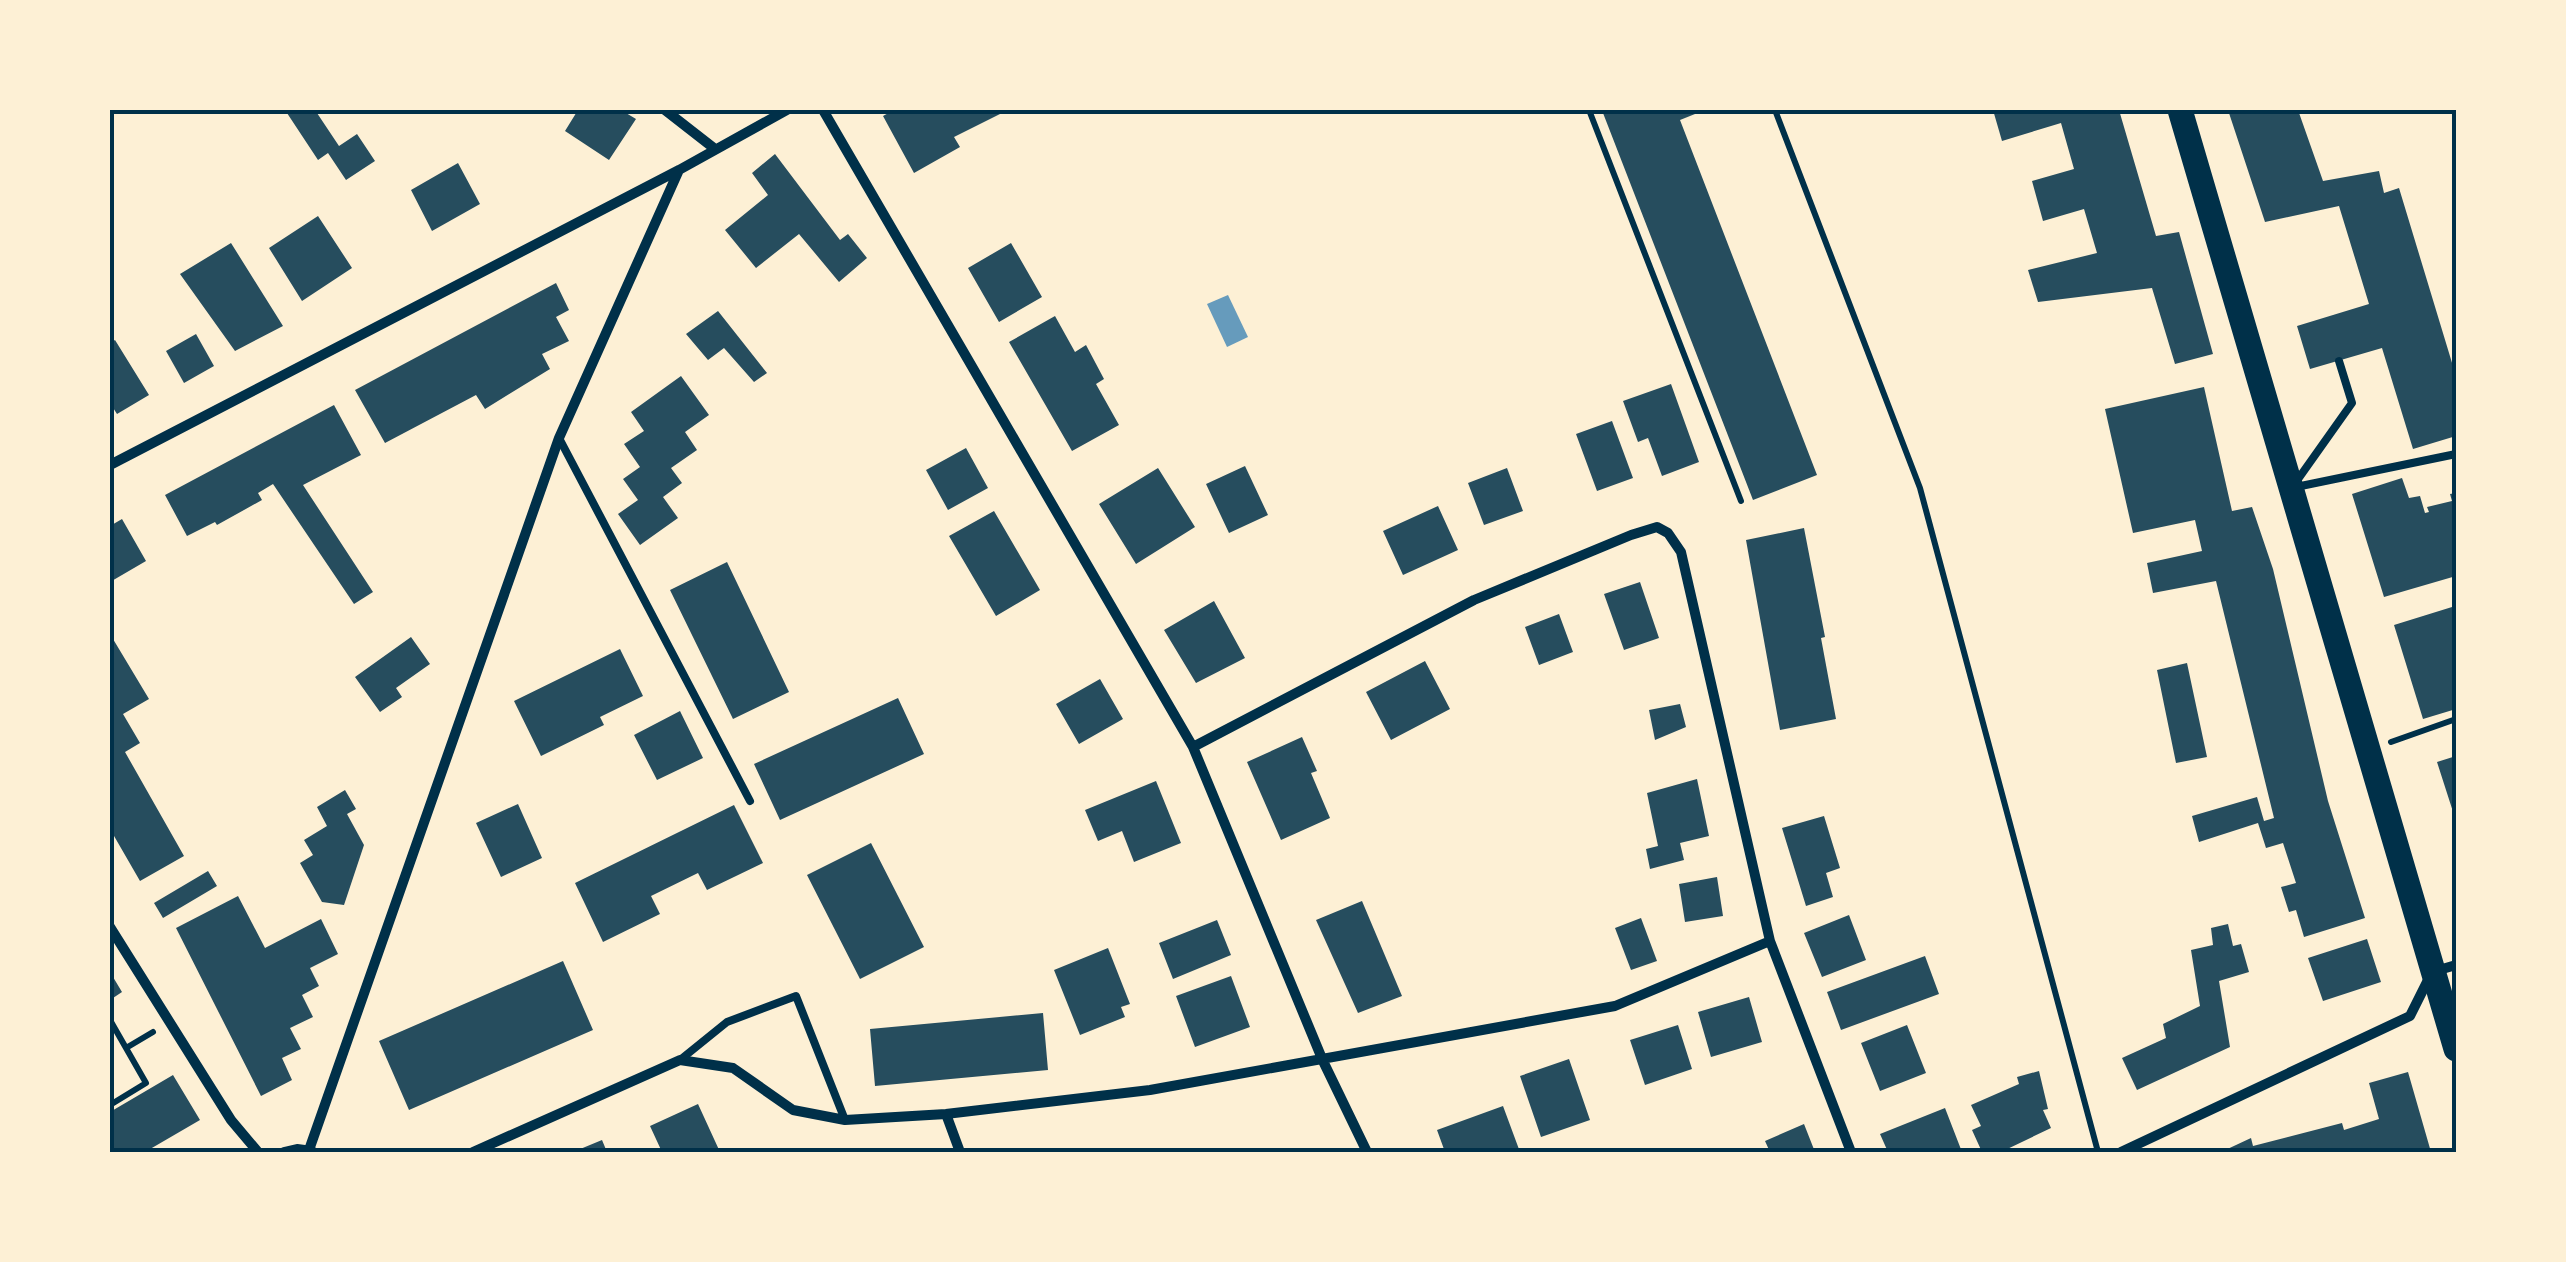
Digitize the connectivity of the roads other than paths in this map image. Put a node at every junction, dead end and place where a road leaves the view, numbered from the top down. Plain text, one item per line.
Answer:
1 (665, 110) edge
2 (786, 110) edge
3 (823, 110) edge
4 (2180, 110) edge
5 (716, 148) junction
6 (679, 170) junction
7 (2338, 361) dead end
8 (559, 438) junction
9 (2456, 454) edge
10 (110, 465) edge
11 (2292, 488) junction
12 (1193, 747) junction
13 (750, 801) dead end
14 (110, 927) edge
15 (1770, 941) junction
16 (2444, 968) edge
17 (2456, 1049) edge
18 (680, 1060) junction
19 (1324, 1060) junction
20 (946, 1114) junction
21 (844, 1120) junction
22 (311, 1151) edge
23 (258, 1152) edge
24 (284, 1152) edge
25 (472, 1152) edge
26 (960, 1152) edge
27 (1367, 1152) edge
28 (1851, 1152) edge
29 (2121, 1152) edge

1 - 5 street
2 - 5 street
3 - 12 street
4 - 11 main road
5 - 6 street
6 - 8 street
6 - 10 street
7 - 11 lane
8 - 13 lane
8 - 22 street
9 - 11 lane
11 - 16 main road
12 - 15 street
12 - 19 street
14 - 23 street
15 - 19 street
15 - 28 street
16 - 17 main road
16 - 29 street
18 - 21 street
18 - 21 lane
18 - 25 street
19 - 20 street
19 - 27 street
20 - 21 street
20 - 26 street
22 - 24 street

